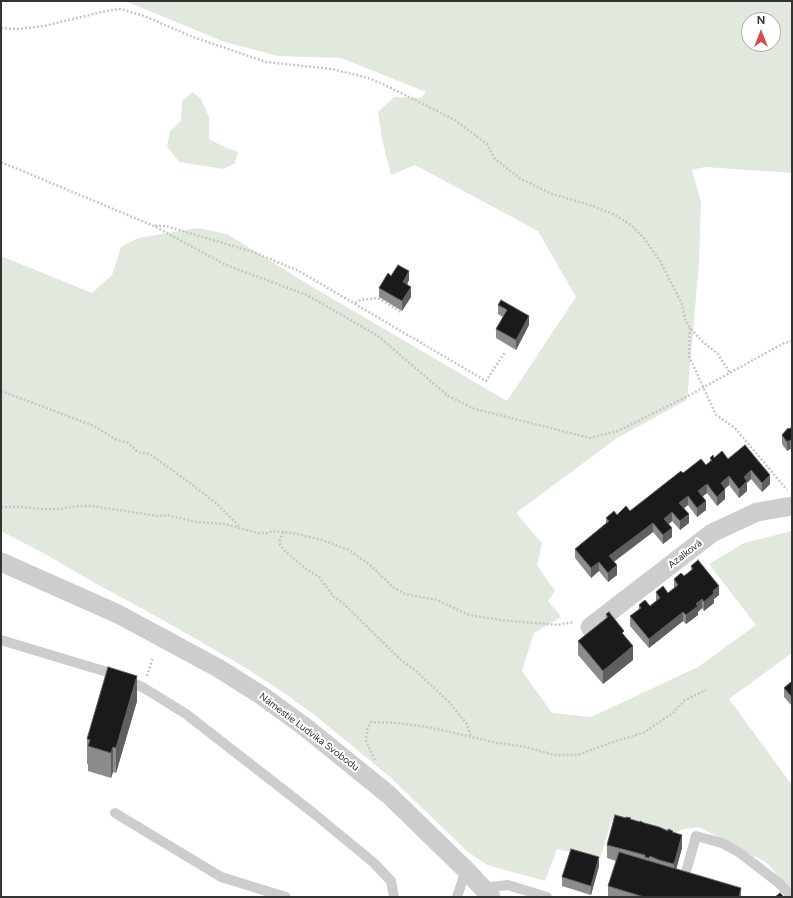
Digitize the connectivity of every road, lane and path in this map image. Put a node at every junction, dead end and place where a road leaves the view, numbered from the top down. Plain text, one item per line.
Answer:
1 (1, 28) edge
2 (1, 162) edge
3 (154, 226) junction
4 (354, 303) junction
5 (401, 312) dead end
6 (690, 328) junction
7 (792, 341) edge
8 (505, 352) dead end
9 (730, 373) junction
10 (702, 388) junction
11 (1, 391) edge
12 (792, 496) edge
13 (792, 506) edge
14 (1, 507) edge
15 (243, 529) junction
16 (283, 532) junction
17 (1, 562) edge
18 (590, 627) joint
19 (1, 640) edge
20 (153, 657) dead end
21 (144, 688) junction
22 (706, 690) dead end
23 (472, 737) junction
24 (376, 767) dead end
25 (115, 813) dead end
26 (466, 870) junction
27 (684, 879) edge
28 (487, 893) edge
29 (792, 896) edge
30 (286, 897) edge
31 (394, 897) edge
32 (457, 897) edge
33 (547, 897) edge

1 - 6 path
2 - 3 path
3 - 4 path
3 - 10 path
4 - 5 path
4 - 8 path
6 - 9 path
6 - 10 path
7 - 9 path
9 - 10 path
10 - 12 path
11 - 15 path
13 - 18 street, Azalková
14 - 15 path
15 - 16 path
16 - 18 path
16 - 23 path
17 - 26 street, Námestie Ludvíka Svobodu
19 - 21 lane
20 - 21 path
21 - 31 lane
22 - 23 path
23 - 24 path
25 - 30 lane
26 - 28 street, Námestie Ludvíka Svobodu
26 - 32 lane
27 - 29 lane
28 - 33 lane, Námestie Ludvíka Svobodu

